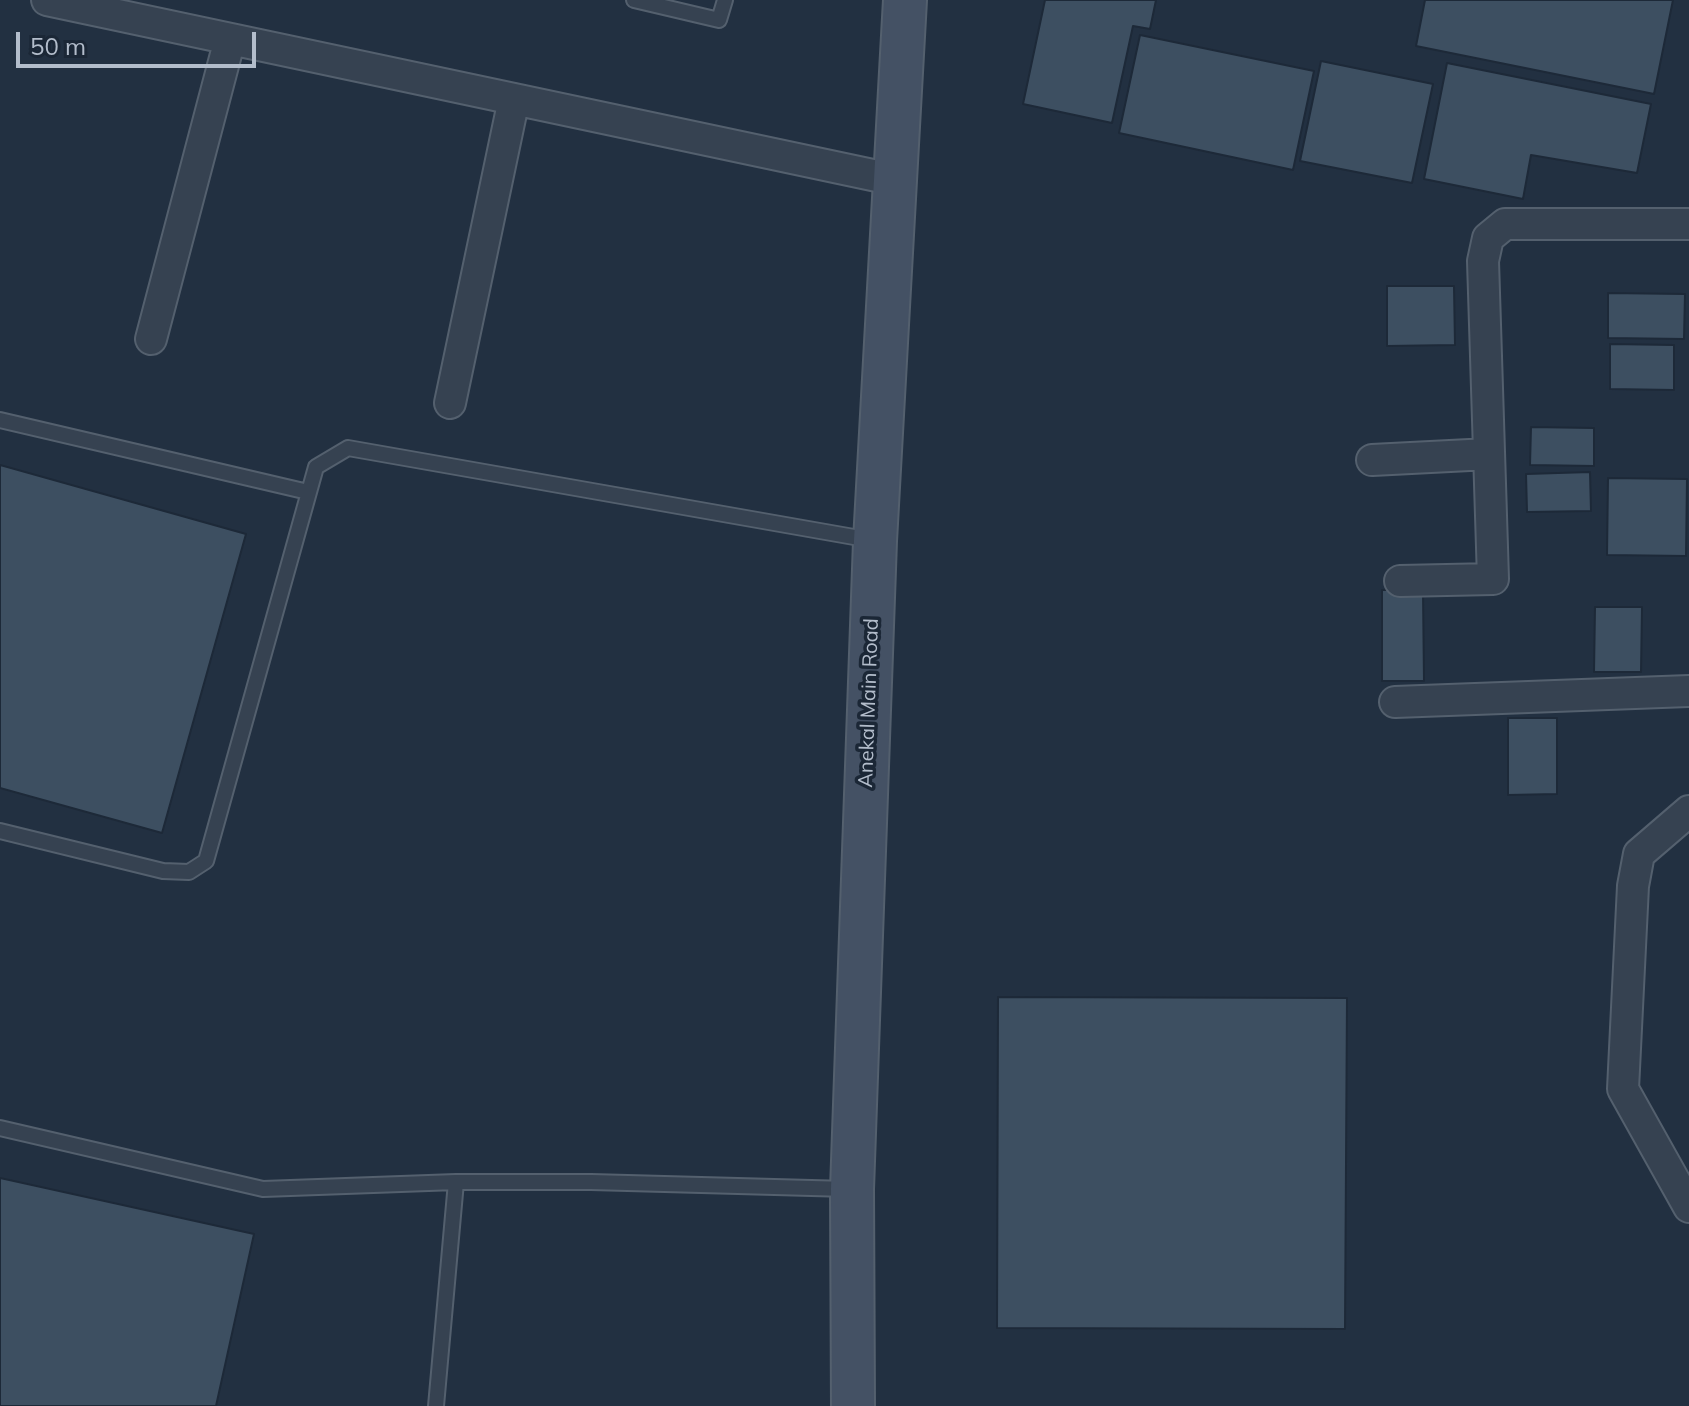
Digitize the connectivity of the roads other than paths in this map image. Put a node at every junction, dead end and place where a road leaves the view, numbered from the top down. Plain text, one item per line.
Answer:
1 (47, 0) edge
2 (634, 0) edge
3 (725, 0) edge
4 (905, 0) edge
5 (230, 39) junction
6 (514, 99) junction
7 (896, 180) junction
8 (1689, 224) edge
9 (151, 339) dead end
10 (450, 403) dead end
11 (0, 420) edge
12 (1489, 454) junction
13 (1372, 460) dead end
14 (308, 492) junction
15 (875, 541) junction
16 (1400, 581) dead end
17 (1689, 691) edge
18 (1395, 702) dead end
19 (1689, 811) edge
20 (0, 831) edge
21 (0, 1128) edge
22 (456, 1182) junction
23 (852, 1189) junction
24 (1689, 1207) edge
25 (436, 1406) edge
26 (853, 1406) edge

1 - 5 street
2 - 3 lane
4 - 7 main road, Anekal Main Road
5 - 6 street
5 - 9 street
6 - 7 street
6 - 10 street
7 - 15 main road, Anekal Main Road
8 - 12 street
11 - 14 lane
12 - 13 street
12 - 16 street
14 - 15 lane
14 - 20 lane
15 - 23 main road, Anekal Main Road
17 - 18 street
19 - 24 street
21 - 22 lane
22 - 23 lane
22 - 25 lane
23 - 26 main road, Anekal Main Road

